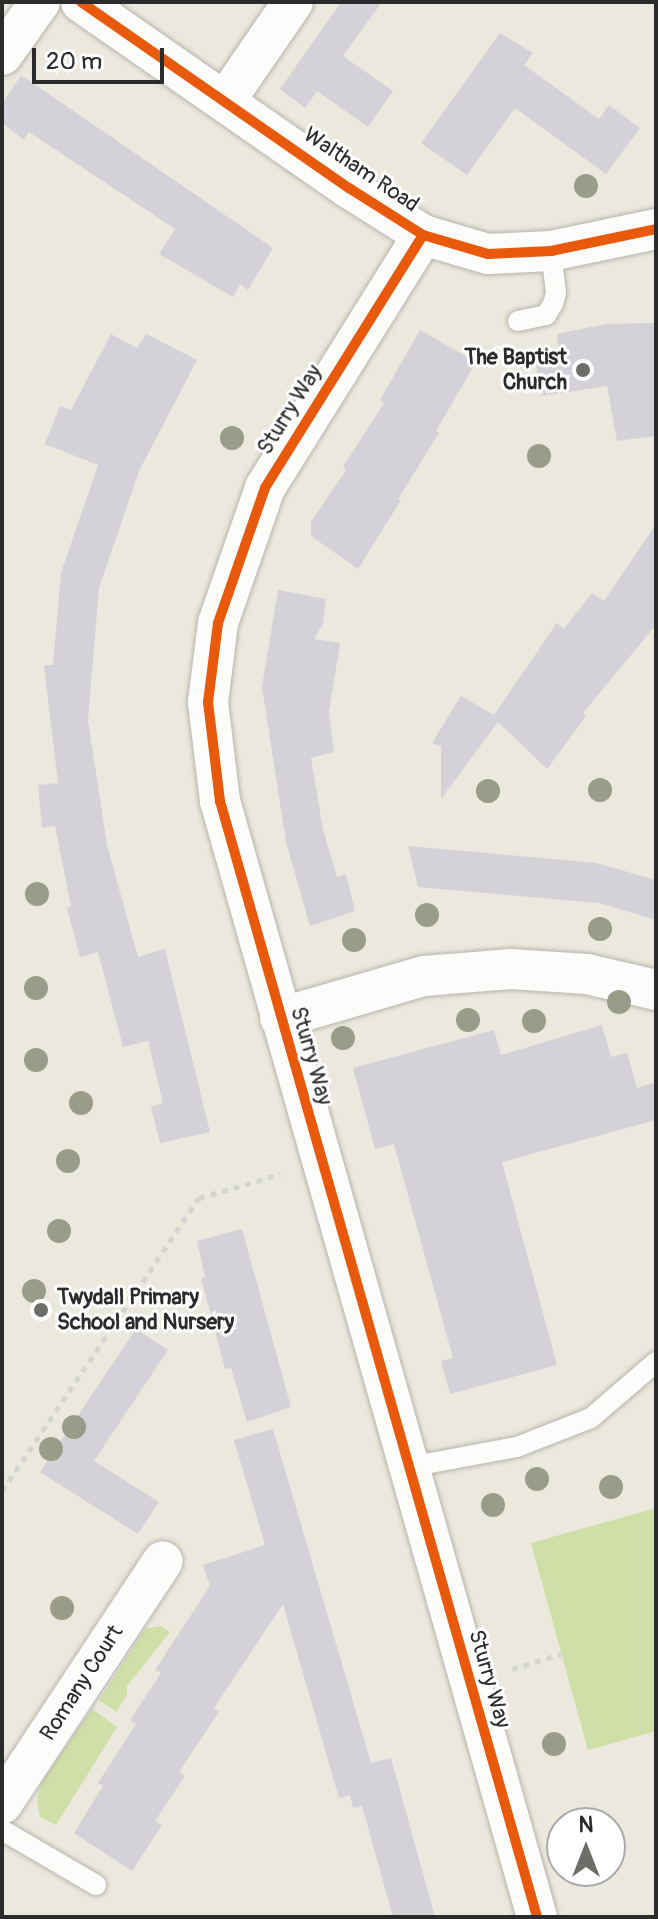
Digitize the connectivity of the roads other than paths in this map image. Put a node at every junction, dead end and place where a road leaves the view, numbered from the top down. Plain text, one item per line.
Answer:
1 (40, 2) edge
2 (81, 2) edge
3 (293, 2) edge
4 (2, 55) edge
5 (225, 101) junction
6 (656, 229) edge
7 (423, 235) junction
8 (551, 251) junction
9 (518, 321) dead end
10 (656, 990) edge
11 (280, 1018) junction
12 (656, 1362) edge
13 (409, 1467) junction
14 (163, 1561) dead end
15 (2, 1804) edge
16 (2, 1830) edge
17 (96, 1885) dead end
18 (537, 1917) edge

1 - 4 street
2 - 5 street, Waltham Road
3 - 5 street
5 - 7 street, Waltham Road
6 - 8 street, Waltham Road
7 - 8 street, Waltham Road
7 - 11 street, Sturry Way
8 - 9 lane
10 - 11 street
11 - 13 street, Sturry Way
12 - 13 lane
13 - 18 street, Sturry Way
14 - 15 street, Romany Court
16 - 17 lane

